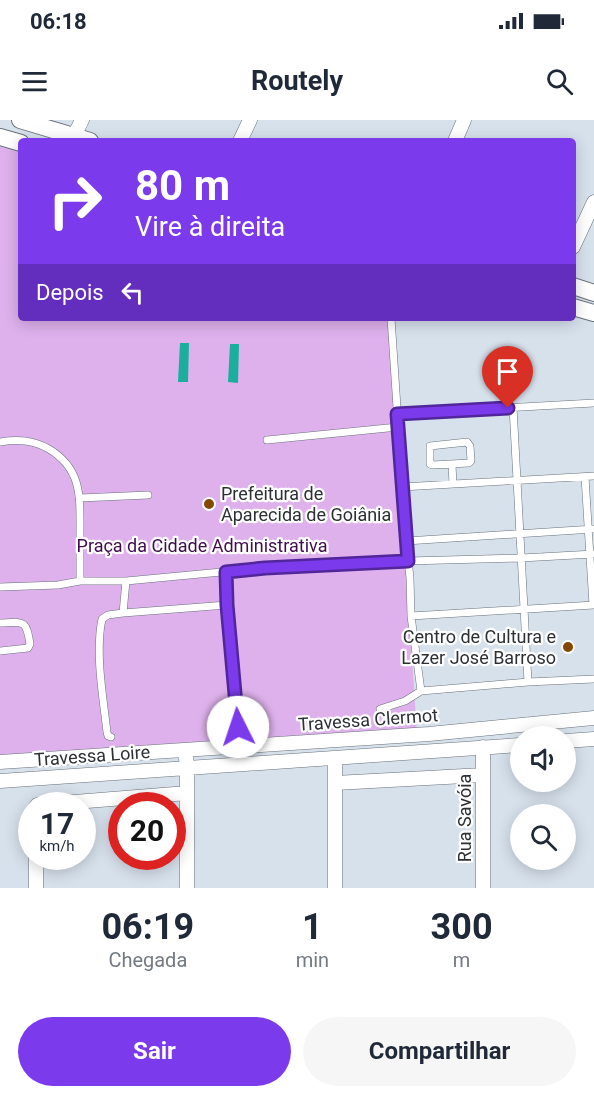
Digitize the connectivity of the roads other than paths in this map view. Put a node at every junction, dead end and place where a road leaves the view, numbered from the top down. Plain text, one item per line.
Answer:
1 (20, 120) edge
2 (81, 120) edge
3 (250, 120) edge
4 (464, 120) edge
5 (0, 137) edge
6 (79, 138) edge
7 (82, 138) edge
8 (241, 138) edge
9 (456, 138) edge
10 (18, 142) edge
11 (594, 202) edge
12 (576, 241) edge
13 (576, 287) edge
14 (594, 293) edge
15 (576, 308) edge
16 (594, 313) edge
17 (391, 321) edge
18 (594, 402) edge
19 (513, 407) junction
20 (397, 414) junction
21 (398, 427) junction
22 (267, 440) dead end
23 (0, 442) edge
24 (452, 465) junction
25 (594, 476) edge
26 (585, 477) junction
27 (517, 480) junction
28 (453, 484) junction
29 (402, 487) junction
30 (148, 495) dead end
31 (81, 498) junction
32 (591, 530) edge
33 (520, 534) junction
34 (406, 541) junction
35 (592, 554) edge
36 (521, 558) junction
37 (408, 561) junction
38 (226, 572) junction
39 (126, 581) junction
40 (80, 582) junction
41 (0, 587) edge
42 (227, 605) junction
43 (593, 605) edge
44 (524, 609) junction
45 (123, 613) junction
46 (411, 616) junction
47 (0, 623) edge
48 (0, 651) edge
49 (594, 679) edge
50 (528, 682) junction
51 (421, 691) junction
52 (380, 709) dead end
53 (594, 718) edge
54 (238, 727) dead end
55 (111, 737) dead end
56 (594, 739) edge
57 (576, 740) edge
58 (510, 746) edge
59 (483, 747) junction
60 (185, 750) junction
61 (68, 758) junction
62 (335, 758) junction
63 (0, 762) edge
64 (187, 767) junction
65 (483, 775) junction
66 (70, 776) junction
67 (34, 779) junction
68 (0, 781) edge
69 (335, 783) junction
70 (36, 792) edge
71 (187, 793) junction
72 (96, 800) edge
73 (36, 870) edge
74 (36, 888) edge
75 (187, 888) edge
76 (335, 888) edge
77 (483, 888) edge

1 - 6 street
2 - 7 street
3 - 8 street
4 - 9 street
5 - 10 street
11 - 12 street
13 - 14 street
15 - 16 street
17 - 20 lane
18 - 19 lane
19 - 20 lane
19 - 27 lane
20 - 21 lane
21 - 22 lane
21 - 29 lane
23 - 31 lane
24 - 24 lane
24 - 28 lane
25 - 26 lane
26 - 27 lane
26 - 32 lane
27 - 28 lane
27 - 33 lane
28 - 29 lane
29 - 34 lane
30 - 31 lane
31 - 40 lane
32 - 33 lane
32 - 35 lane
33 - 34 lane
33 - 36 lane
34 - 37 lane
35 - 36 lane
35 - 43 lane
36 - 37 lane
36 - 44 lane
37 - 38 lane
37 - 46 lane
38 - 39 lane
38 - 42 lane
39 - 40 lane
39 - 45 lane
40 - 41 lane
42 - 45 lane
42 - 54 lane
43 - 44 lane
44 - 46 lane
44 - 50 lane
45 - 55 lane
46 - 51 lane
47 - 48 lane
49 - 50 lane
50 - 51 lane
51 - 52 lane
53 - 60 street, Travessa Clermot
56 - 57 street
58 - 59 street, Travessa Loire
59 - 62 street, Travessa Loire
59 - 65 street, Rua Savóia
60 - 61 street, Travessa Clermot
60 - 64 street
61 - 63 street, Travessa Clermot
61 - 66 street
62 - 64 street, Travessa Loire
62 - 69 street
64 - 66 street, Travessa Loire
64 - 71 street
65 - 69 street
65 - 77 street, Rua Savóia
66 - 67 street, Travessa Loire
67 - 68 street, Travessa Loire
67 - 70 street
69 - 76 street
71 - 72 street
71 - 75 street
73 - 74 street

